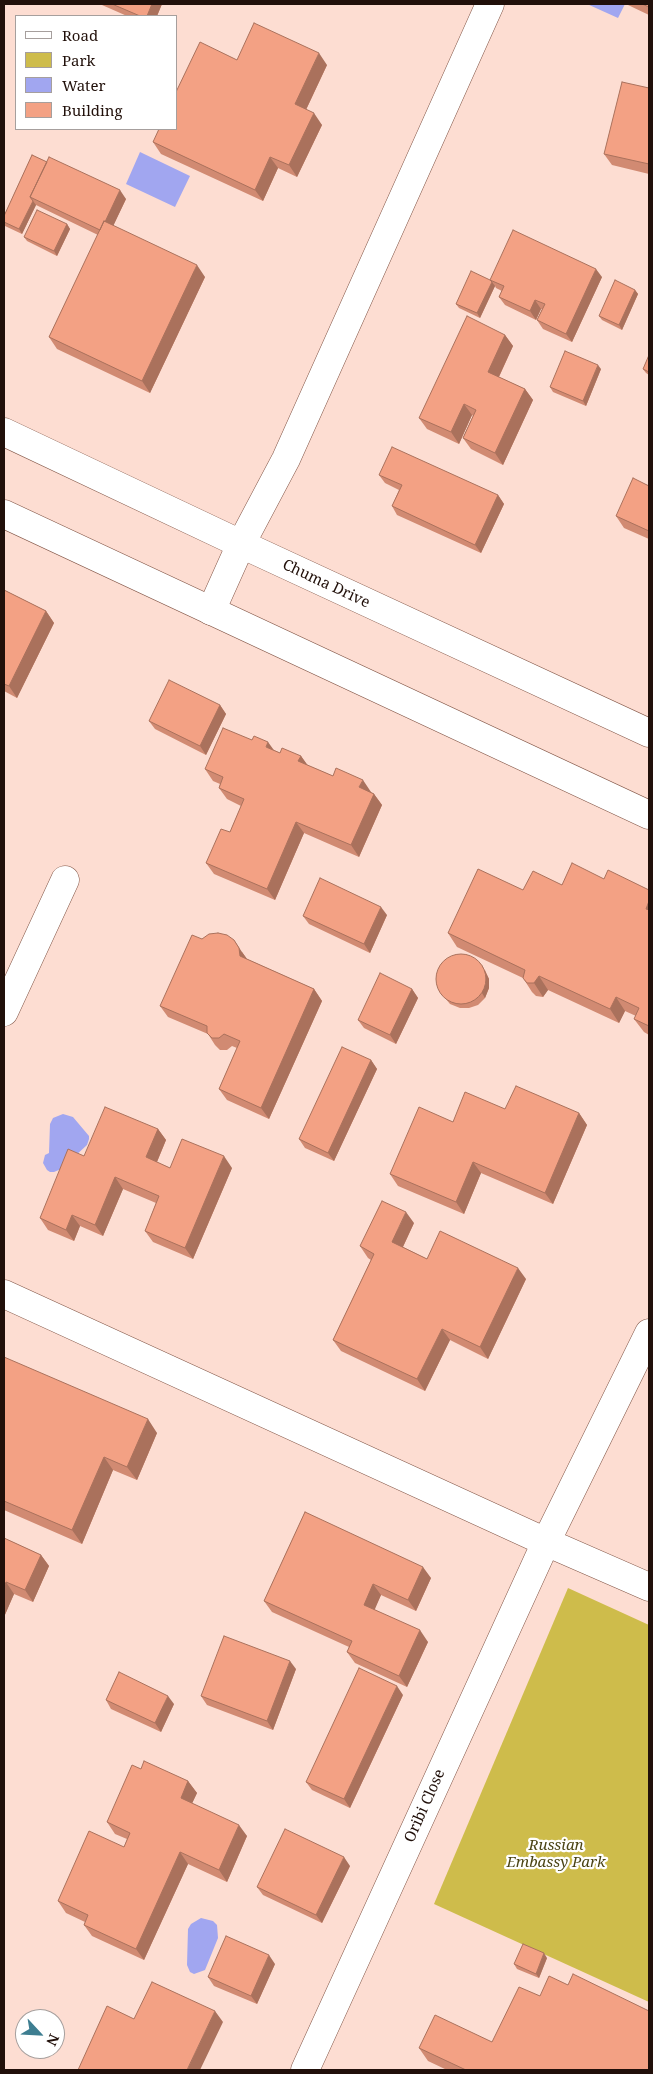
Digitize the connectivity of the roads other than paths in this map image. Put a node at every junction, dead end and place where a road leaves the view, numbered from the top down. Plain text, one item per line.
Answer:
1 (490, 4) edge
2 (4, 432) edge
3 (4, 514) edge
4 (241, 544) junction
5 (211, 611) junction
6 (649, 733) edge
7 (649, 815) edge
8 (64, 880) dead end
9 (4, 1012) edge
10 (4, 1294) edge
11 (649, 1333) edge
12 (546, 1542) junction
13 (649, 1587) edge
14 (305, 2070) edge

1 - 4 street
2 - 4 street, Chuma Drive
3 - 5 street
4 - 5 street
4 - 6 street, Chuma Drive
5 - 7 street
8 - 9 street
10 - 12 street
11 - 12 street, Oribi Close
12 - 13 street
12 - 14 street, Oribi Close

